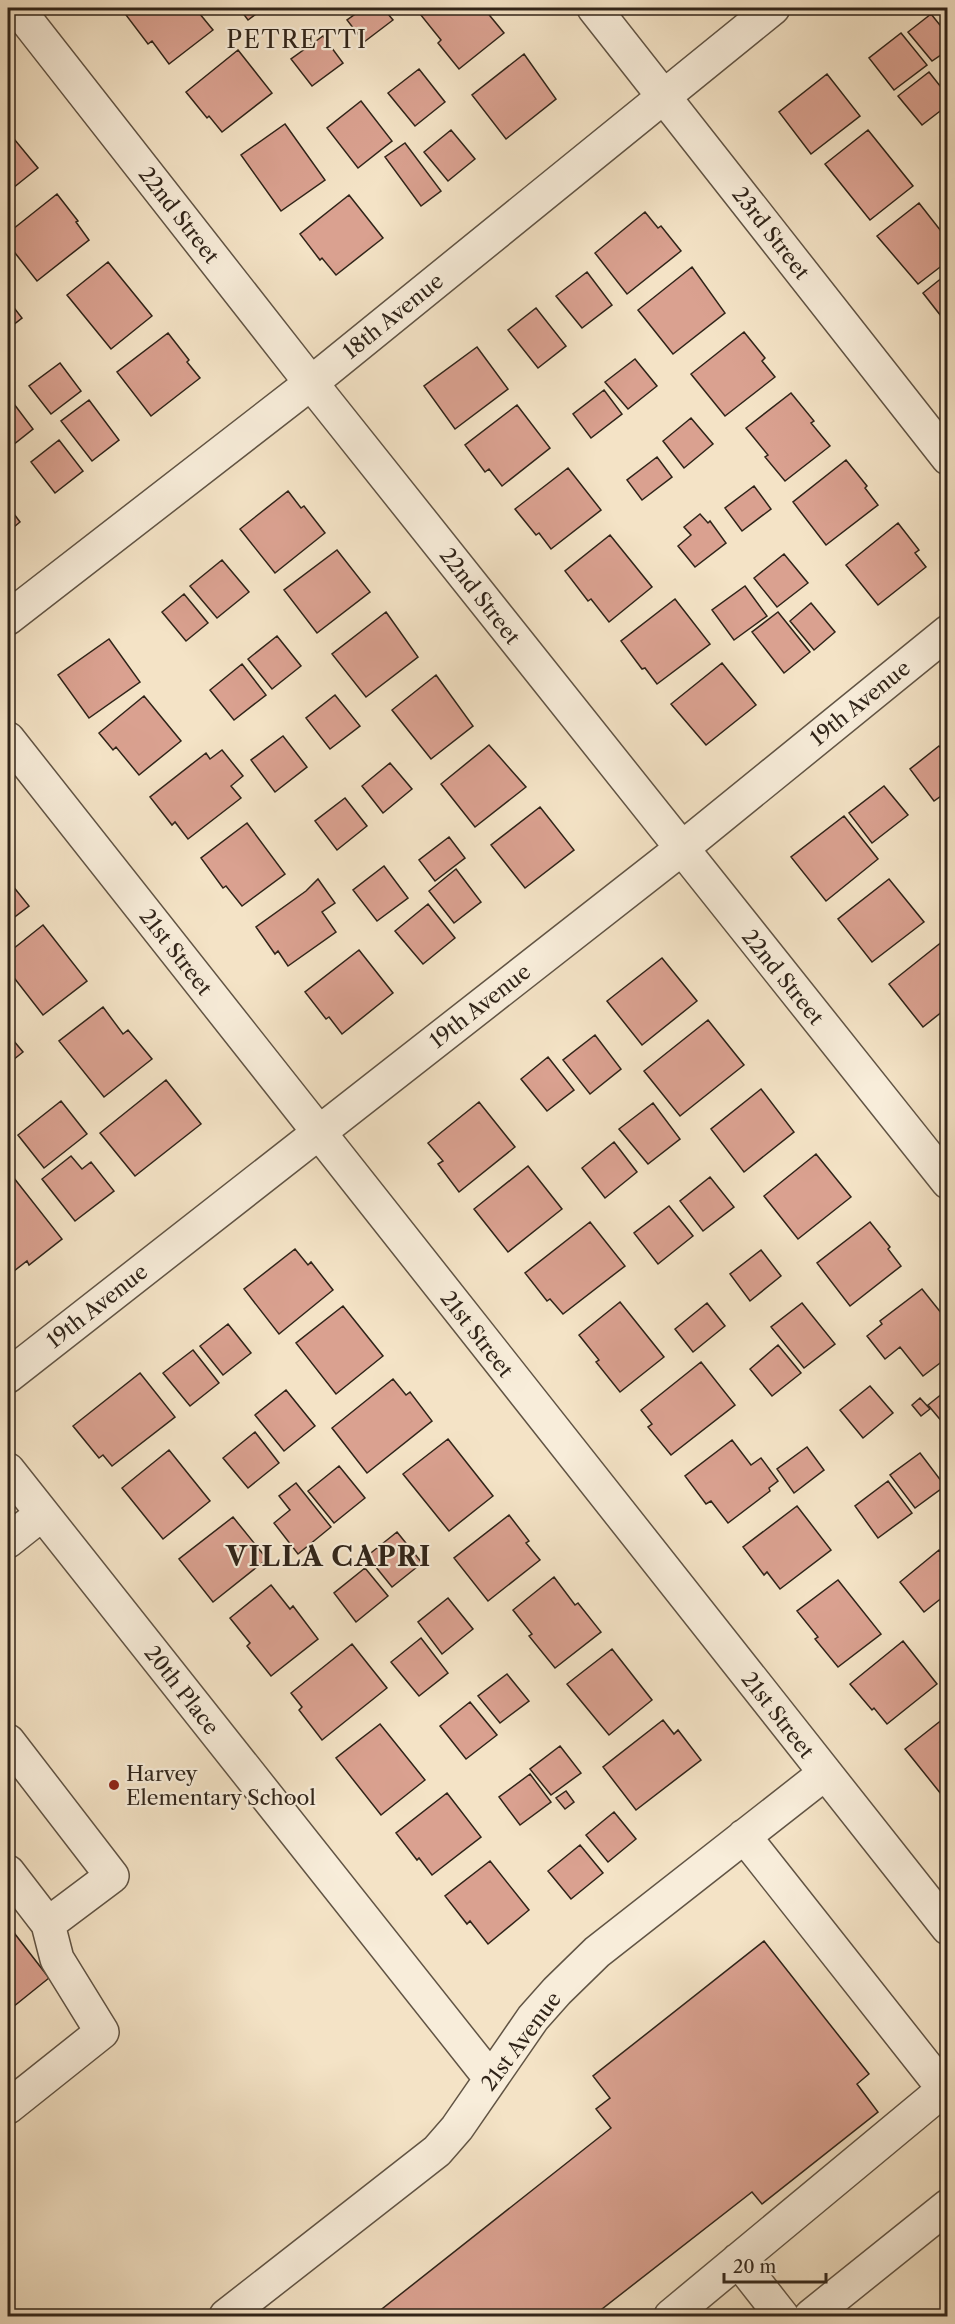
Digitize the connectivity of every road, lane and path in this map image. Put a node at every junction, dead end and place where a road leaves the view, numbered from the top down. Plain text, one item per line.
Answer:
1 (17, 8) edge
2 (594, 8) edge
3 (773, 8) edge
4 (663, 95) junction
5 (311, 383) junction
6 (948, 458) edge
7 (8, 618) edge
8 (948, 632) edge
9 (8, 739) edge
10 (681, 849) junction
11 (319, 1133) junction
12 (948, 1182) edge
13 (8, 1376) edge
14 (8, 1470) edge
15 (42, 1514) junction
16 (8, 1541) edge
17 (8, 1741) edge
18 (824, 1773) junction
19 (744, 1836) junction
20 (8, 1872) edge
21 (48, 1923) junction
22 (948, 1928) edge
23 (491, 2079) junction
24 (946, 2087) edge
25 (8, 2107) edge
26 (948, 2206) edge
27 (738, 2260) junction
28 (226, 2316) edge
29 (670, 2316) edge
30 (782, 2316) edge
31 (811, 2316) edge

1 - 5 street, 22nd Street
2 - 4 street, 23rd Street
3 - 4 street, 18th Avenue
4 - 5 street, 18th Avenue
4 - 6 street, 23rd Street
5 - 7 street, 18th Avenue
5 - 10 street, 22nd Street
8 - 10 street, 19th Avenue
9 - 11 street, 21st Street
10 - 11 street, 19th Avenue
10 - 12 street, 22nd Street
11 - 13 street, 19th Avenue
11 - 18 street, 21st Street
14 - 15 street, 20th Place
15 - 16 street
15 - 23 street, 20th Place
17 - 21 street
18 - 19 street, 21st Avenue
18 - 22 street, 21st Street
19 - 23 street, 21st Avenue
19 - 24 street
20 - 21 street
21 - 25 street
23 - 28 street, 21st Avenue
24 - 27 street
26 - 31 street
27 - 29 street
27 - 30 street

